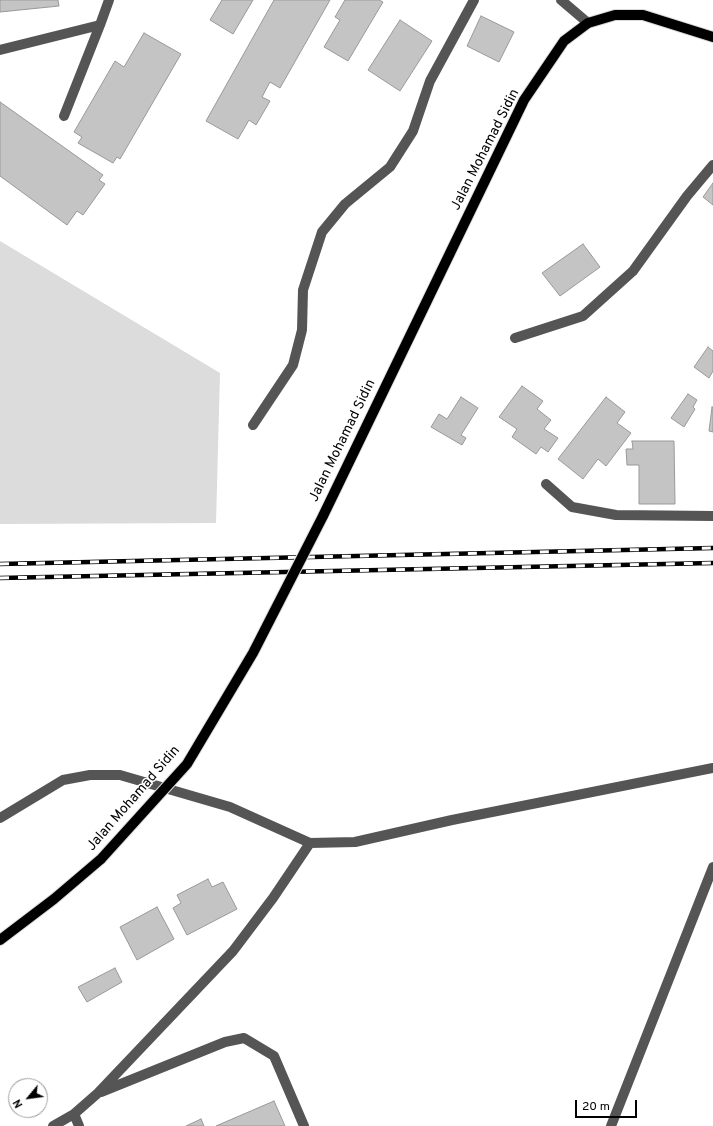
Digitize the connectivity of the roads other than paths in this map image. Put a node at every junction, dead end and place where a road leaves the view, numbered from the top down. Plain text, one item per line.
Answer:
1 (109, 0) edge
2 (474, 0) edge
3 (561, 0) edge
4 (588, 23) junction
5 (100, 26) junction
6 (713, 37) edge
7 (0, 50) edge
8 (64, 116) dead end
9 (713, 165) edge
10 (515, 338) dead end
11 (253, 425) dead end
12 (546, 484) dead end
13 (713, 516) edge
14 (713, 768) edge
15 (0, 818) edge
16 (310, 843) junction
17 (713, 867) edge
18 (0, 940) edge
19 (98, 1093) junction
20 (74, 1114) junction
21 (53, 1126) edge
22 (79, 1126) edge
23 (304, 1126) edge
24 (611, 1126) edge

1 - 5 street
2 - 11 street
3 - 4 street
4 - 6 main road, Jalan Mohamad Sidin
4 - 18 main road, Jalan Mohamad Sidin, bridge
5 - 7 street
5 - 8 street
9 - 10 street
12 - 13 street
14 - 16 street
15 - 16 street
16 - 19 street
17 - 24 street
19 - 20 street
19 - 23 street
20 - 21 street
20 - 22 street

